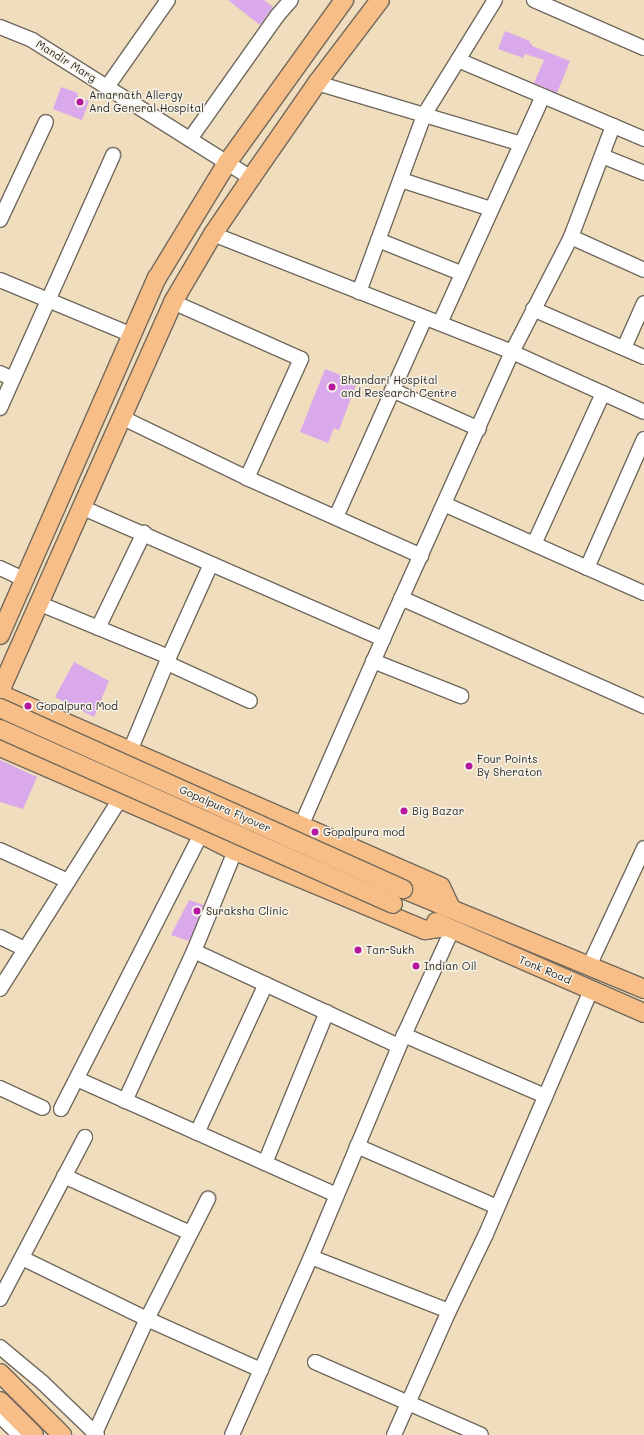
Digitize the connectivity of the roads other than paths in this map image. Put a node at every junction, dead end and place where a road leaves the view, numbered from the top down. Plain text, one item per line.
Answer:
1 (168, 0) edge
2 (291, 0) edge
3 (380, 0) edge
4 (495, 0) edge
5 (534, 0) edge
6 (339, 2) edge
7 (0, 27) edge
8 (644, 48) edge
9 (458, 60) junction
10 (317, 83) junction
11 (107, 87) junction
12 (543, 96) junction
13 (424, 115) junction
14 (46, 122) dead end
15 (613, 126) junction
16 (644, 138) edge
17 (190, 139) junction
18 (521, 144) junction
19 (112, 155) dead end
20 (602, 156) junction
21 (227, 164) junction
22 (644, 173) edge
23 (251, 178) junction
24 (401, 180) junction
25 (491, 209) junction
26 (0, 220) edge
27 (213, 234) junction
28 (571, 237) junction
29 (378, 240) junction
30 (644, 270) edge
31 (461, 273) junction
32 (0, 280) edge
33 (359, 292) junction
34 (48, 301) junction
35 (173, 302) junction
36 (644, 303) edge
37 (533, 309) junction
38 (425, 318) junction
39 (440, 323) junction
40 (132, 335) junction
41 (624, 348) junction
42 (512, 352) junction
43 (644, 357) edge
44 (0, 373) edge
45 (13, 379) junction
46 (392, 390) junction
47 (603, 393) junction
48 (0, 408) edge
49 (644, 412) edge
50 (121, 417) junction
51 (479, 429) junction
52 (644, 440) edge
53 (247, 478) junction
54 (444, 504) junction
55 (81, 507) junction
56 (336, 517) junction
57 (144, 533) junction
58 (534, 544) junction
59 (421, 556) junction
60 (211, 564) junction
61 (0, 568) edge
62 (587, 568) junction
63 (24, 578) junction
64 (644, 593) edge
65 (401, 598) junction
66 (38, 603) junction
67 (98, 628) junction
68 (0, 635) edge
69 (383, 639) junction
70 (168, 660) junction
71 (373, 661) junction
72 (0, 691) edge
73 (0, 694) edge
74 (461, 696) dead end
75 (250, 701) dead end
76 (644, 706) edge
77 (0, 708) edge
78 (0, 729) edge
79 (0, 747) edge
80 (130, 751) junction
81 (187, 776) junction
82 (120, 799) junction
83 (168, 820) junction
84 (301, 826) junction
85 (201, 834) junction
86 (644, 848) edge
87 (0, 850) edge
88 (235, 851) junction
89 (68, 881) junction
90 (398, 896) junction
91 (451, 908) junction
92 (449, 928) junction
93 (0, 937) edge
94 (25, 949) junction
95 (194, 951) junction
96 (589, 966) junction
97 (266, 984) junction
98 (0, 989) edge
99 (644, 989) edge
100 (591, 990) junction
101 (327, 1012) junction
102 (644, 1013) edge
103 (402, 1040) junction
104 (77, 1079) junction
105 (0, 1088) edge
106 (545, 1096) junction
107 (125, 1101) junction
108 (43, 1108) dead end
109 (61, 1109) dead end
110 (197, 1133) junction
111 (85, 1137) dead end
112 (357, 1146) junction
113 (265, 1163) junction
114 (64, 1176) junction
115 (336, 1195) junction
116 (208, 1199) dead end
117 (497, 1207) junction
118 (190, 1233) junction
119 (311, 1257) junction
120 (22, 1258) junction
121 (0, 1299) edge
122 (449, 1311) junction
123 (147, 1319) junction
124 (0, 1347) edge
125 (314, 1362) dead end
126 (261, 1370) junction
127 (0, 1373) edge
128 (0, 1401) edge
129 (408, 1404) junction
130 (0, 1416) edge
131 (96, 1434) edge
132 (20, 1435) edge
133 (34, 1435) edge
134 (62, 1435) edge
135 (232, 1435) edge
136 (394, 1435) edge
137 (481, 1435) edge

1 - 11 street
2 - 17 street
3 - 10 main road
4 - 9 street
5 - 8 street
6 - 21 main road
7 - 11 street, Mandir Marg
9 - 12 street
9 - 13 street
10 - 13 street
10 - 23 main road
11 - 17 street, Mandir Marg
12 - 15 street
12 - 18 street
13 - 18 street
13 - 24 street
14 - 26 street
15 - 16 street
15 - 20 street
17 - 21 street, Mandir Marg
18 - 25 street
19 - 34 street
20 - 22 street
20 - 28 street
21 - 23 street, Mandir Marg
21 - 40 main road
23 - 27 main road
24 - 25 street
24 - 29 street
25 - 31 street
27 - 33 street
27 - 35 main road
28 - 30 street
28 - 37 street
29 - 31 street
29 - 33 street
31 - 39 street
32 - 34 street
33 - 38 street
34 - 40 street
34 - 45 street
35 - 50 main road
35 - 53 street
36 - 41 street
37 - 41 street
37 - 42 street
38 - 39 street
38 - 46 street
39 - 42 street
40 - 63 main road
41 - 43 street
42 - 47 street
42 - 51 street
44 - 45 street
45 - 48 street
46 - 51 street
46 - 56 street
47 - 49 street
47 - 58 street
50 - 53 street
50 - 55 main road
51 - 54 street
52 - 62 street
53 - 56 street
54 - 58 street
54 - 59 street
55 - 57 street
55 - 66 main road
56 - 59 street
57 - 60 street
57 - 67 street
58 - 62 street
59 - 65 street
60 - 69 street
60 - 70 street
61 - 63 street
62 - 64 street
63 - 68 main road
65 - 69 street
65 - 76 street
66 - 67 street
66 - 72 main road
67 - 70 street
69 - 71 street
70 - 75 street
70 - 80 street
71 - 74 street
71 - 84 street
73 - 80 main road
77 - 90 main road, Gopalpura Flyover, bridge
78 - 90 main road, Gopalpura Flyover, bridge
79 - 82 main road
80 - 81 main road
81 - 83 main road
81 - 84 main road
82 - 83 main road
82 - 89 street
83 - 85 main road
84 - 91 main road
85 - 88 main road
85 - 104 street
86 - 96 street
87 - 89 street
88 - 92 main road
88 - 95 street
89 - 94 street
90 - 91 main road, Gopalpura Flyover
90 - 92 main road, Gopalpura Flyover
91 - 96 main road, Tonk Road
92 - 100 main road, Tonk Road
92 - 103 street
93 - 94 street
94 - 98 street
95 - 97 street
95 - 107 street
96 - 99 main road, Tonk Road
97 - 101 street
97 - 110 street
100 - 102 main road, Tonk Road
100 - 106 street
101 - 103 street
101 - 113 street
103 - 106 street
103 - 112 street
104 - 107 street
104 - 109 street
105 - 108 street
106 - 117 street
107 - 110 street
110 - 113 street
111 - 114 street
112 - 115 street
112 - 117 street
113 - 115 street
114 - 118 street
114 - 120 street
115 - 119 street
116 - 118 street
117 - 122 street
118 - 123 street
119 - 122 street
119 - 126 street
120 - 121 street
120 - 123 street
122 - 129 street
123 - 126 street
123 - 131 street
124 - 131 street
125 - 129 street
126 - 135 street
127 - 134 main road
128 - 133 main road
129 - 136 street
129 - 137 street
130 - 132 street

